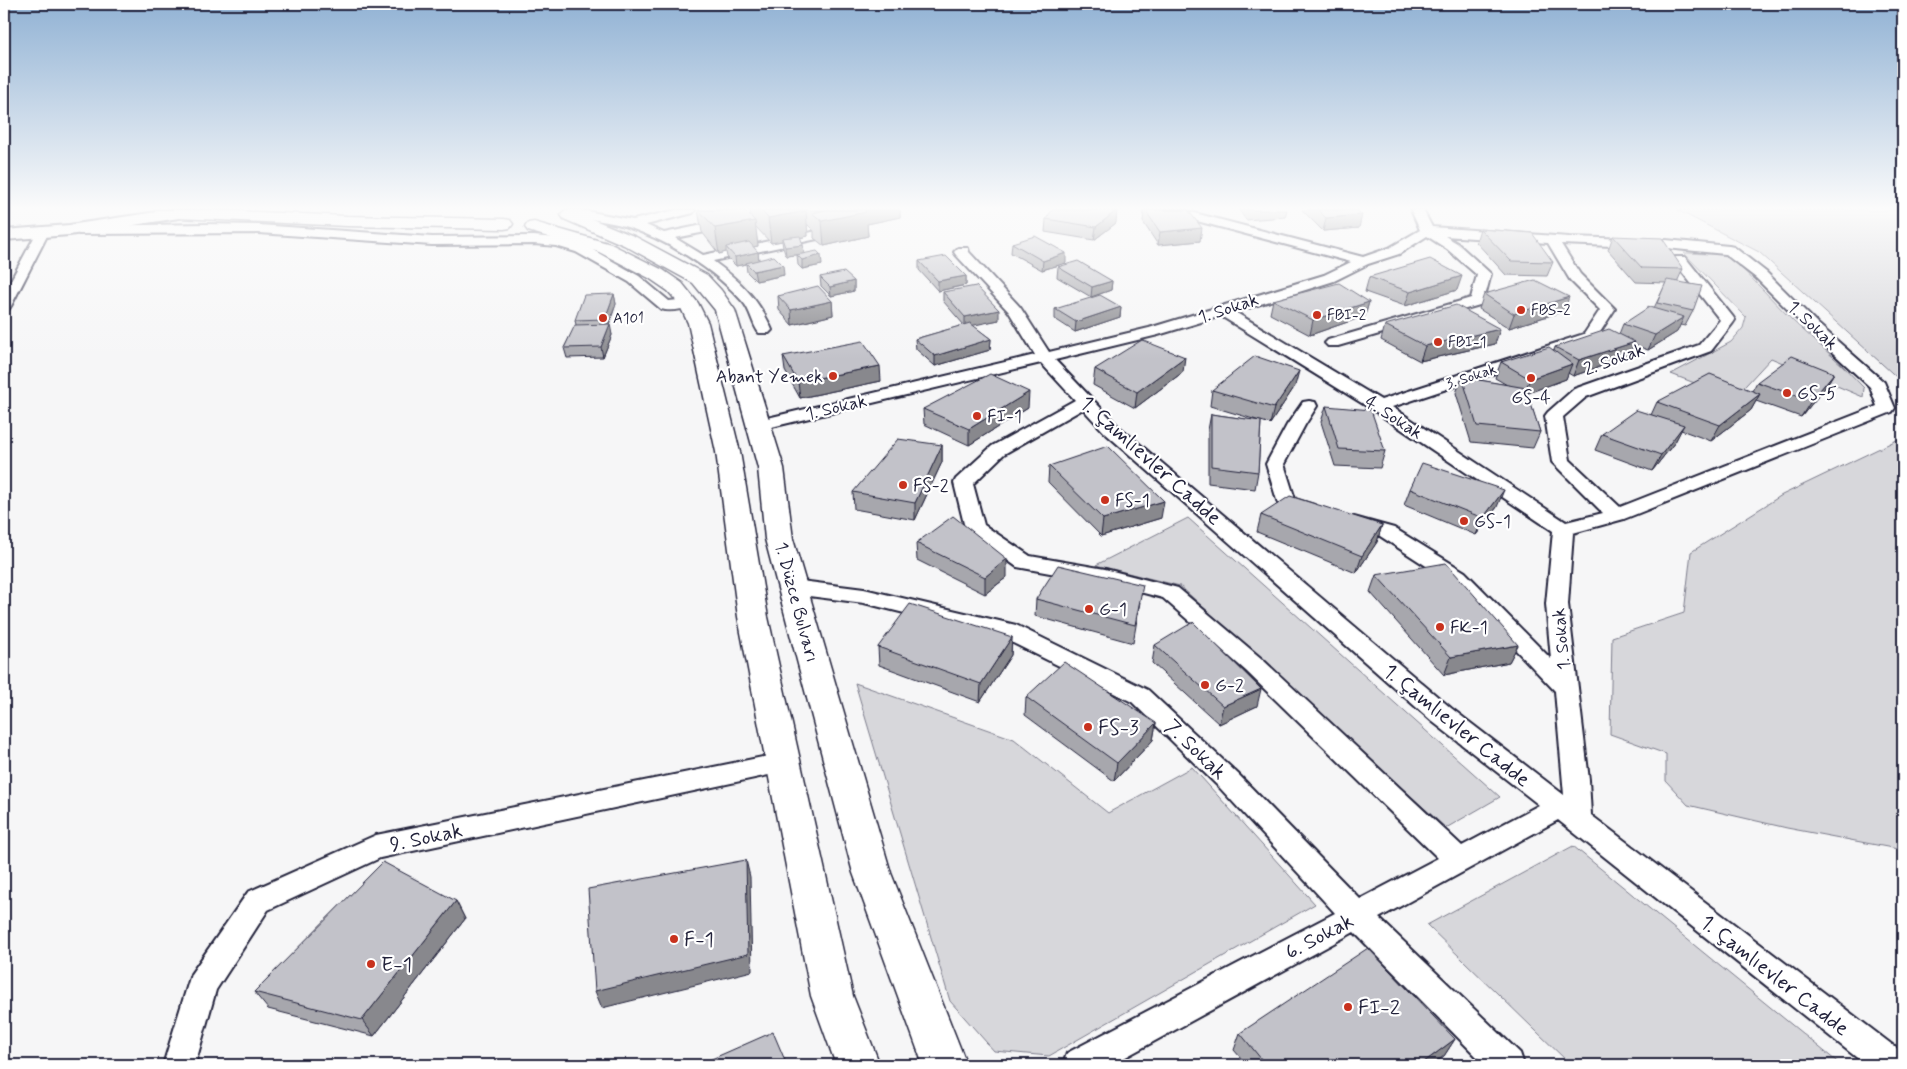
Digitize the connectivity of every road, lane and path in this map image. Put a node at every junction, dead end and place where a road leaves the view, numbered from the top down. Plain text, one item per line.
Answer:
1 (28, 260) edge
2 (601, 260) edge
3 (630, 260) edge
4 (666, 260) edge
5 (700, 260) edge
6 (968, 260) edge
7 (1359, 260) edge
8 (1366, 260) edge
9 (1468, 260) edge
10 (1564, 260) edge
11 (1680, 260) dead end
12 (1742, 260) edge
13 (1363, 261) junction
14 (688, 303) junction
15 (4, 306) edge
16 (1223, 311) junction
17 (764, 330) dead end
18 (1333, 343) dead end
19 (1045, 358) junction
20 (1085, 401) junction
21 (1309, 406) dead end
22 (1379, 406) junction
23 (759, 425) junction
24 (1617, 515) junction
25 (1563, 529) junction
26 (793, 586) junction
27 (1566, 688) junction
28 (783, 763) junction
29 (1569, 815) junction
30 (1459, 861) junction
31 (1357, 916) junction
32 (179, 1065) edge
33 (858, 1065) edge
34 (945, 1065) edge
35 (1079, 1065) edge
36 (1508, 1065) edge
37 (1892, 1065) edge

1 - 15 street
2 - 14 street
3 - 14 main road
4 - 23 main road, 1. Düzce Bulvarı
5 - 17 street
6 - 19 street, 1. Çamlıevler Cadde
7 - 13 street
8 - 13 street, 1. Sokak
9 - 18 street
10 - 22 street, 3. Sokak
11 - 24 street, 2. Sokak
12 - 24 street, 1. Sokak
13 - 16 street, 1. Sokak
14 - 28 main road
16 - 19 street, 1. Sokak
16 - 22 street, 4. Sokak
19 - 20 street, 1. Çamlıevler Cadde
19 - 23 street, 1. Sokak
20 - 29 street, 1. Çamlıevler Cadde
20 - 30 street
21 - 27 street
22 - 25 street, 4. Sokak
23 - 26 main road, 1. Düzce Bulvarı
24 - 25 street, 1. Sokak
25 - 27 street, 1. Sokak
26 - 31 street, 7. Sokak
26 - 34 main road, 1. Düzce Bulvarı
27 - 29 street, 1. Sokak
28 - 32 street, 9. Sokak
28 - 33 main road
29 - 30 street, 6. Sokak
29 - 37 street, 1. Çamlıevler Cadde
30 - 31 street, 6. Sokak
31 - 35 street, 6. Sokak
31 - 36 street, 7. Sokak

